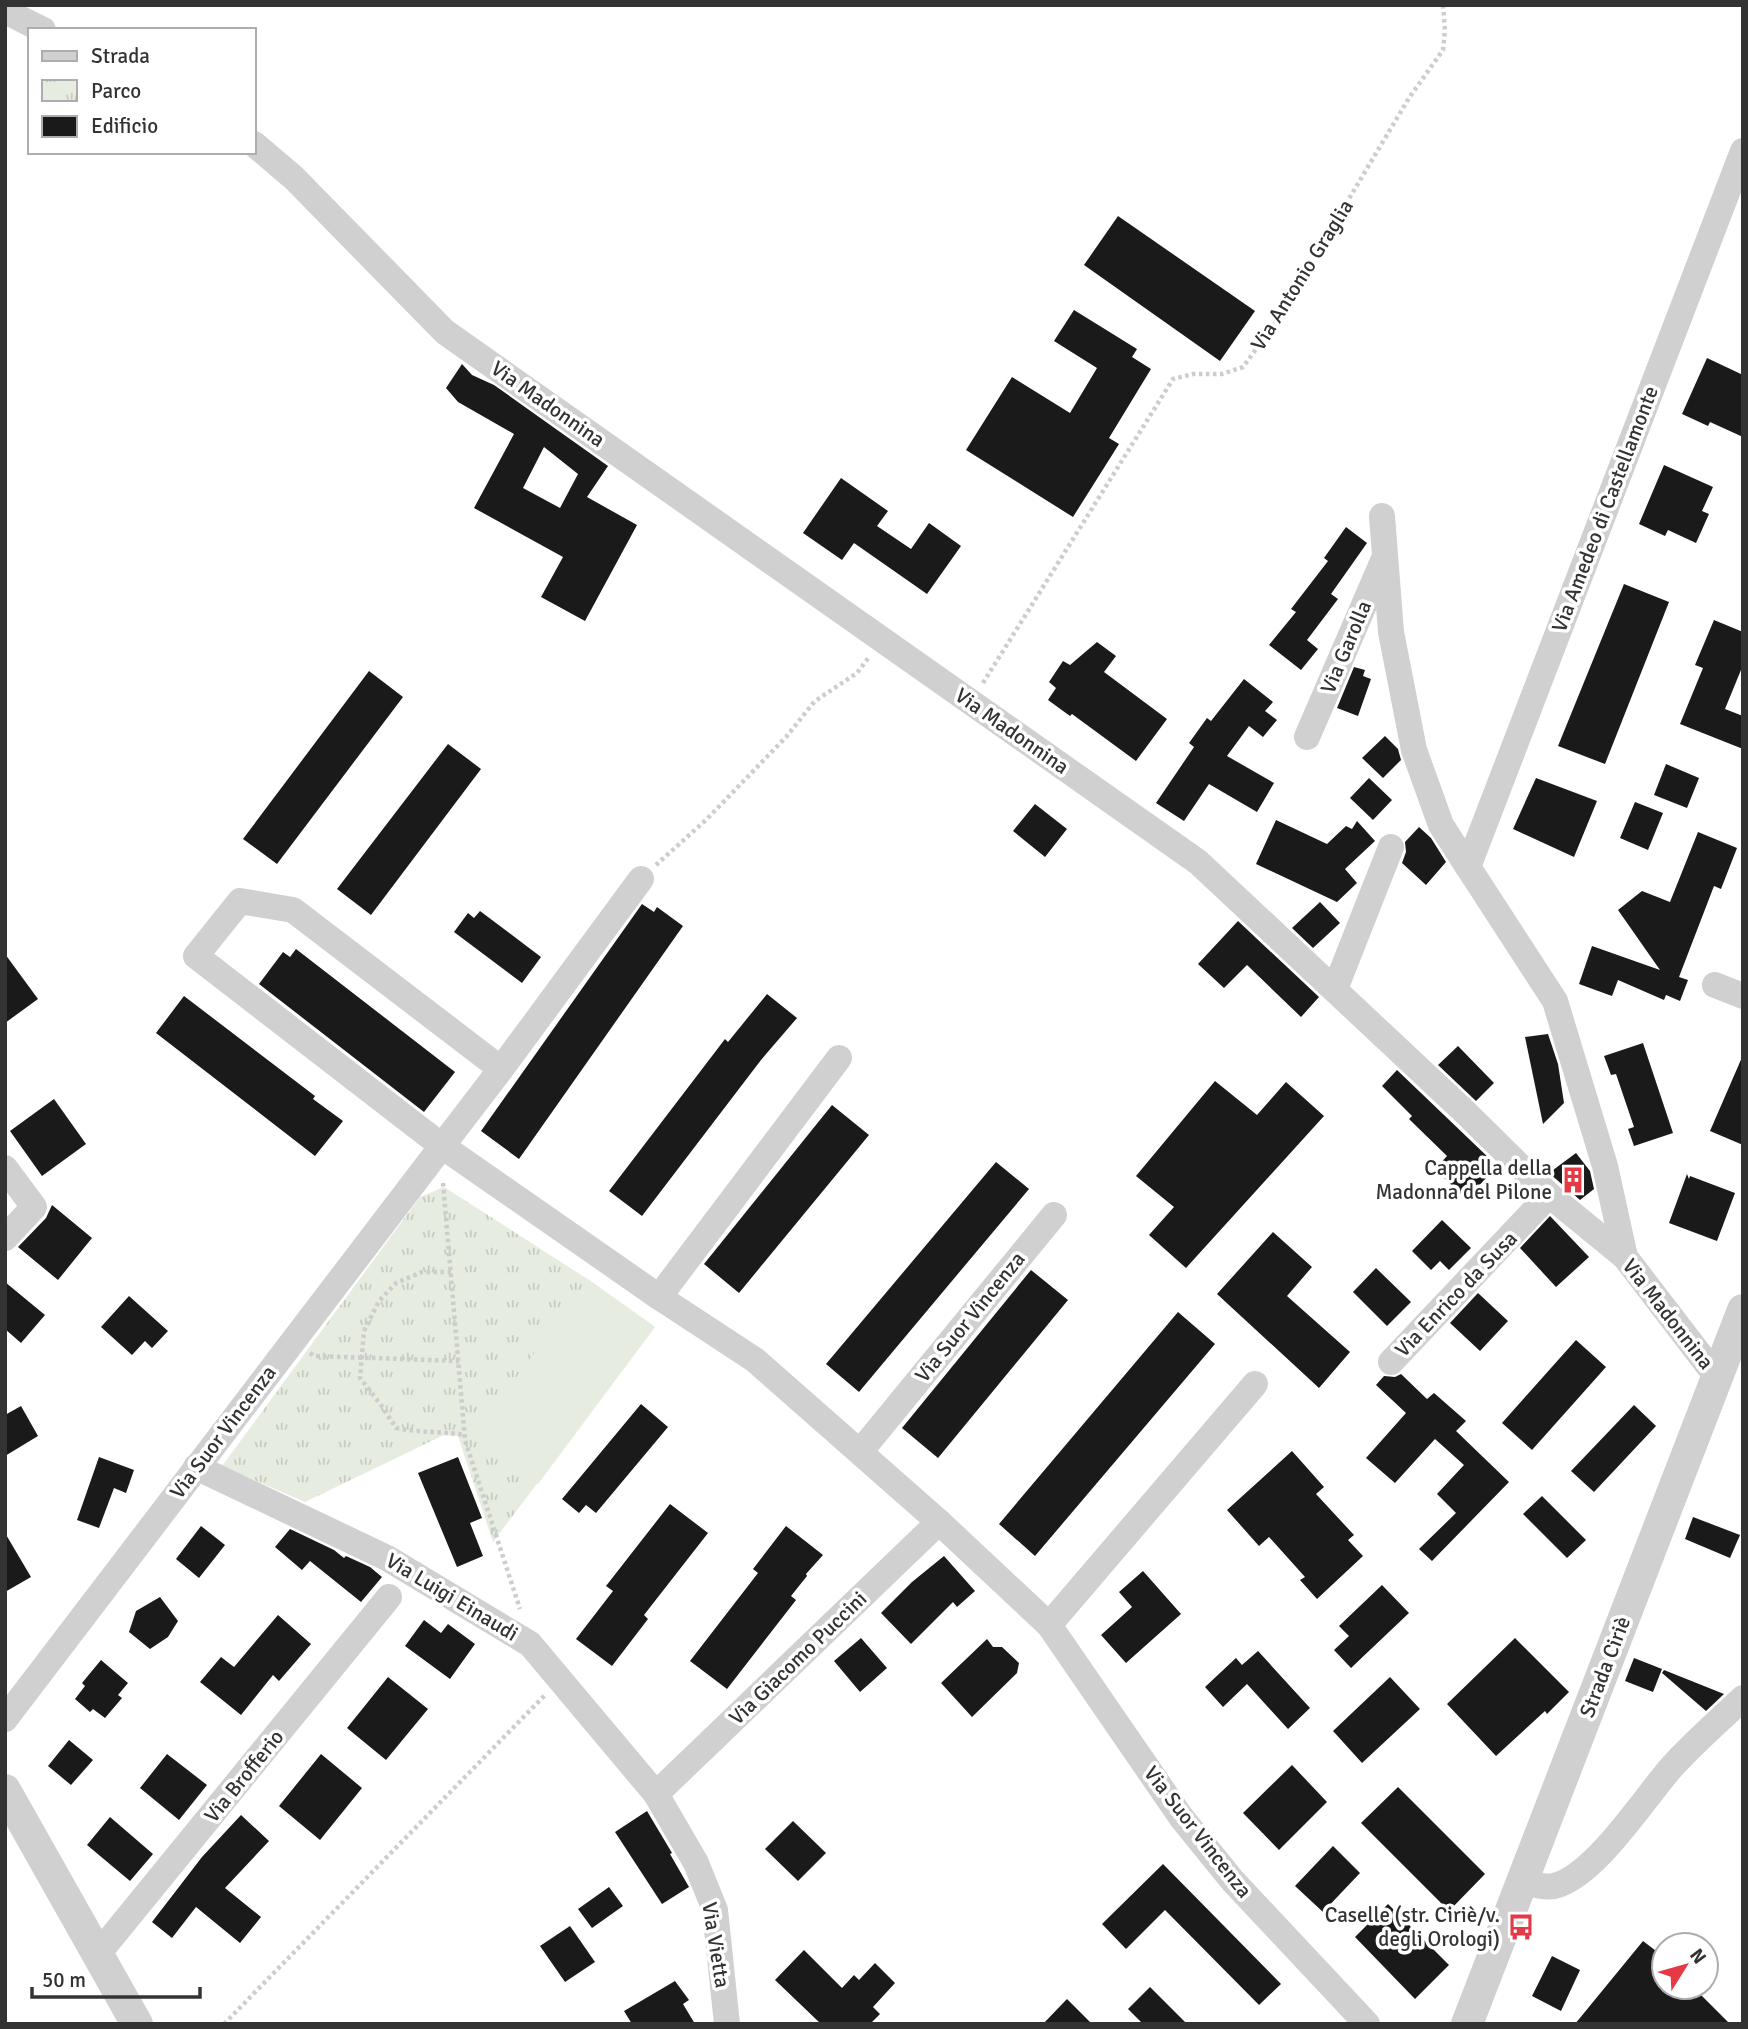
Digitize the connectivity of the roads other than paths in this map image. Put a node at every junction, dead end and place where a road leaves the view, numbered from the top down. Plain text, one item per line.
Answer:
1 (5, 11) edge
2 (39, 28) edge
3 (256, 146) edge
4 (1743, 151) edge
5 (1382, 516) dead end
6 (1385, 556) junction
7 (1307, 737) dead end
8 (1391, 847) dead end
9 (1468, 867) junction
10 (640, 879) road end
11 (1715, 985) dead end
12 (1335, 989) junction
13 (1743, 996) edge
14 (839, 1058) dead end
15 (501, 1069) junction
16 (442, 1146) junction
17 (5, 1168) edge
18 (1549, 1195) junction
19 (1054, 1215) dead end
20 (5, 1238) edge
21 (1625, 1257) junction
22 (659, 1297) junction
23 (1743, 1310) edge
24 (1391, 1362) dead end
25 (1717, 1377) junction
26 (1255, 1384) dead end
27 (860, 1452) junction
28 (196, 1467) junction
29 (939, 1522) junction
30 (389, 1597) dead end
31 (1049, 1625) junction
32 (1743, 1698) edge
33 (5, 1719) edge
34 (5, 1790) edge
35 (656, 1794) junction
36 (1522, 1881) junction
37 (98, 1954) junction
38 (137, 2024) edge
39 (727, 2024) edge
40 (1367, 2024) edge
41 (1467, 2024) edge

1 - 2 street
3 - 12 street, Via Madonnina
4 - 9 street, Via Amedeo di Castellamonte
5 - 6 street
6 - 7 street, Via Garolla
6 - 9 street
8 - 12 street
9 - 21 street
10 - 15 street, Via Suor Vincenza
11 - 13 street
12 - 18 street, Via Madonnina
14 - 22 street
15 - 16 street, Via Suor Vincenza
15 - 16 street, Via Suor Vincenza
16 - 22 street, Via Suor Vincenza
16 - 28 street, Via Suor Vincenza
17 - 20 street
18 - 21 street, Via Madonnina
18 - 24 street, Via Enrico da Susa
19 - 27 street, Via Suor Vincenza
21 - 25 street, Via Madonnina
22 - 27 street, Via Suor Vincenza
23 - 25 street, Strada Ciriè
25 - 36 street, Strada Ciriè
26 - 31 street
27 - 29 street, Via Suor Vincenza
28 - 33 street, Via Suor Vincenza
28 - 35 street, Via Luigi Einaudi
29 - 31 street, Via Suor Vincenza
29 - 35 street, Via Giacomo Puccini
30 - 37 street, Via Brofferio
31 - 40 street, Via Suor Vincenza
32 - 36 street
34 - 37 street
35 - 39 street, Via Vietta
36 - 41 street, Strada Ciriè
37 - 38 street

